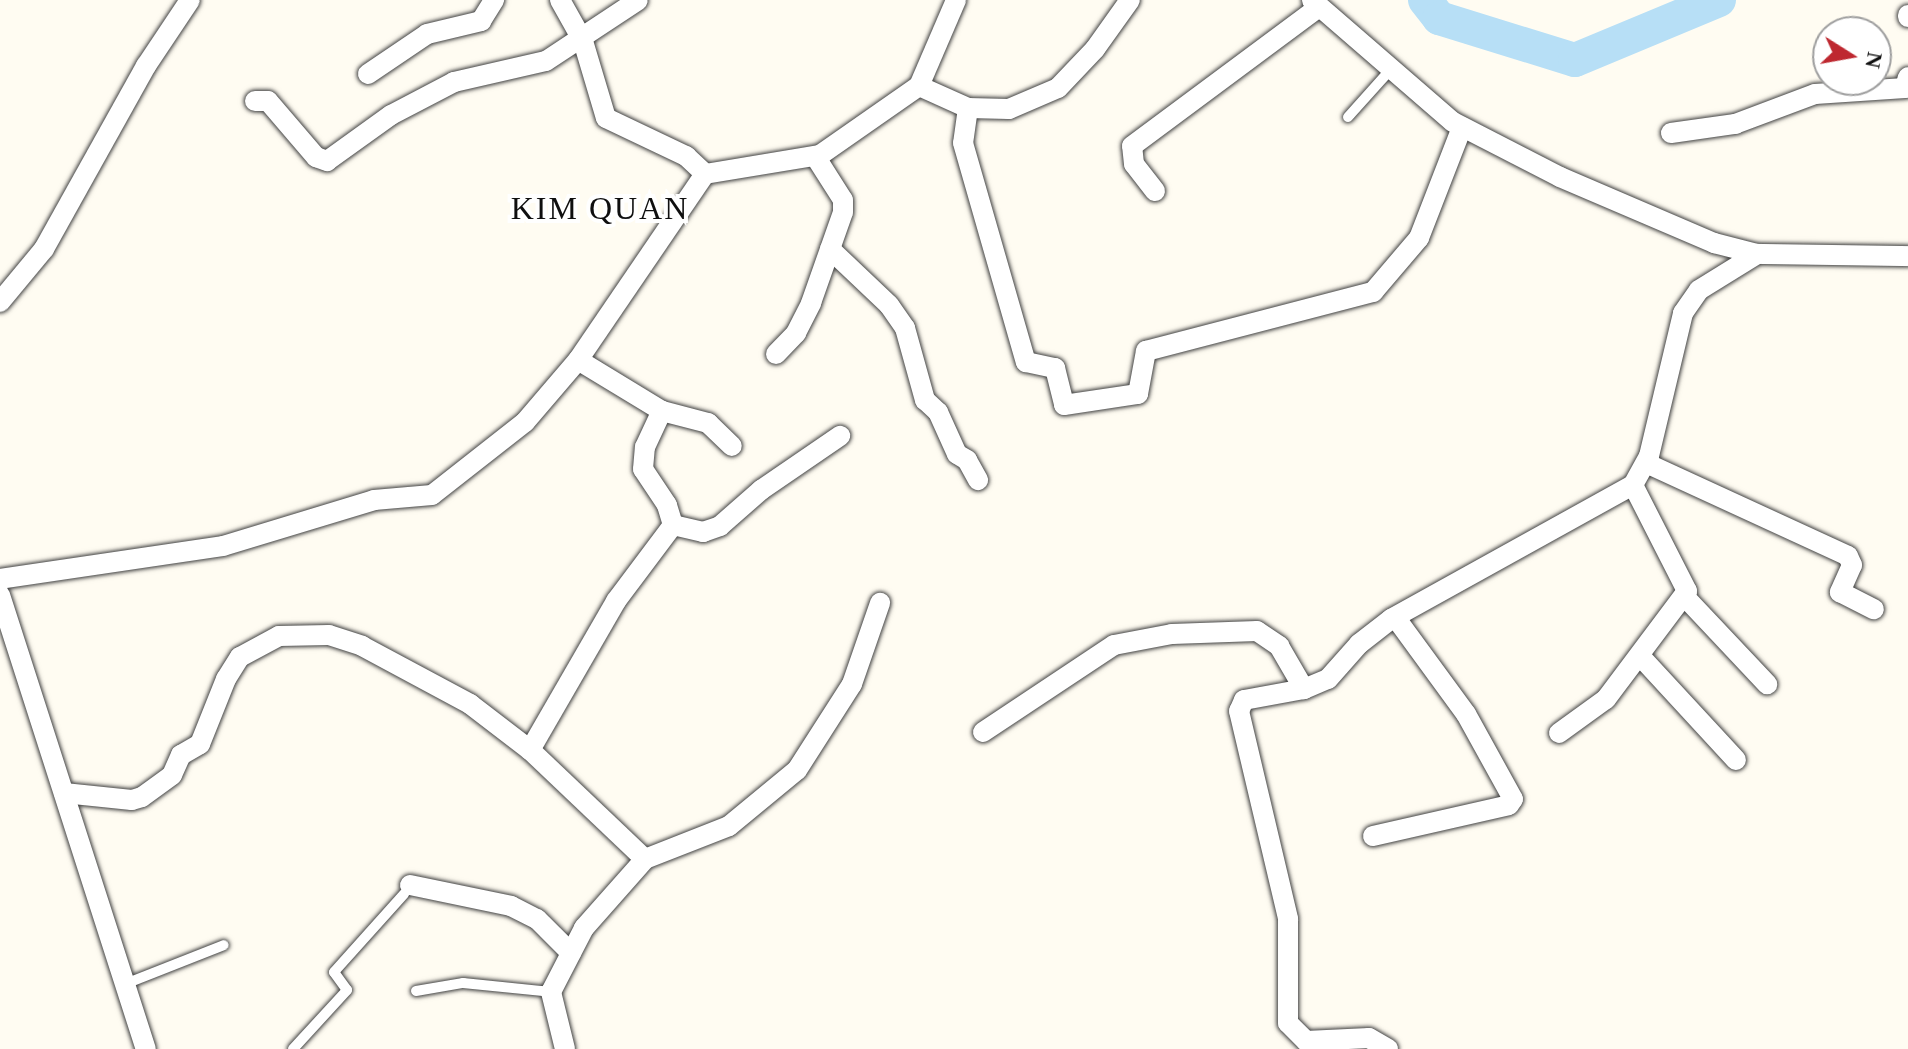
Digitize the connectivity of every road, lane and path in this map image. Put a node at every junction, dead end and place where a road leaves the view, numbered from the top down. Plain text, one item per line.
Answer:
1 (190, 0) edge
2 (494, 0) edge
3 (560, 0) edge
4 (638, 0) edge
5 (956, 0) edge
6 (1130, 0) edge
7 (1316, 4) edge
8 (583, 41) junction
9 (1391, 69) junction
10 (368, 74) dead end
11 (1908, 77) edge
12 (919, 86) junction
13 (255, 101) dead end
14 (968, 108) junction
15 (1348, 117) dead end
16 (1462, 127) junction
17 (1671, 133) dead end
18 (815, 156) junction
19 (705, 174) junction
20 (1155, 191) dead end
21 (830, 249) junction
22 (1757, 254) junction
23 (1908, 256) edge
24 (0, 302) edge
25 (776, 354) dead end
26 (578, 360) junction
27 (662, 411) junction
28 (840, 436) dead end
29 (732, 446) dead end
30 (1646, 463) junction
31 (978, 480) dead end
32 (1633, 485) junction
33 (673, 525) junction
34 (0, 579) edge
35 (0, 595) edge
36 (1685, 597) junction
37 (880, 603) dead end
38 (1874, 609) dead end
39 (1395, 617) junction
40 (1641, 657) junction
41 (1767, 684) dead end
42 (1304, 689) junction
43 (983, 732) dead end
44 (1559, 733) dead end
45 (530, 750) junction
46 (1736, 760) dead end
47 (64, 793) junction
48 (1373, 836) dead end
49 (645, 859) junction
50 (407, 890) joint
51 (224, 945) dead end
52 (571, 953) junction
53 (125, 984) junction
54 (416, 991) dead end
55 (551, 992) junction
56 (146, 1049) edge
57 (293, 1049) edge
58 (565, 1049) edge
59 (1388, 1049) edge

1 - 24 street
2 - 10 street
3 - 8 street
4 - 8 street
5 - 12 street
6 - 14 street
7 - 9 street
7 - 20 street
8 - 13 street
8 - 19 street
9 - 15 lane
9 - 16 street
11 - 17 street
12 - 14 street
12 - 18 street
14 - 16 street
16 - 22 street
18 - 19 street
18 - 21 street
19 - 26 street
21 - 25 street
21 - 31 street
22 - 23 street
22 - 30 street
26 - 27 street
26 - 34 street
27 - 29 street
27 - 33 street
28 - 33 street
30 - 32 street
30 - 38 street
32 - 36 street
32 - 39 street
33 - 45 street
35 - 47 street
36 - 40 street
36 - 41 street
37 - 49 street
39 - 42 street
39 - 48 street
40 - 44 street
40 - 46 street
42 - 43 street
42 - 59 street
45 - 47 street
45 - 49 street
47 - 53 street
49 - 52 street
50 - 52 street
50 - 57 lane
51 - 53 lane
52 - 55 street
53 - 56 street
54 - 55 lane
55 - 58 street

